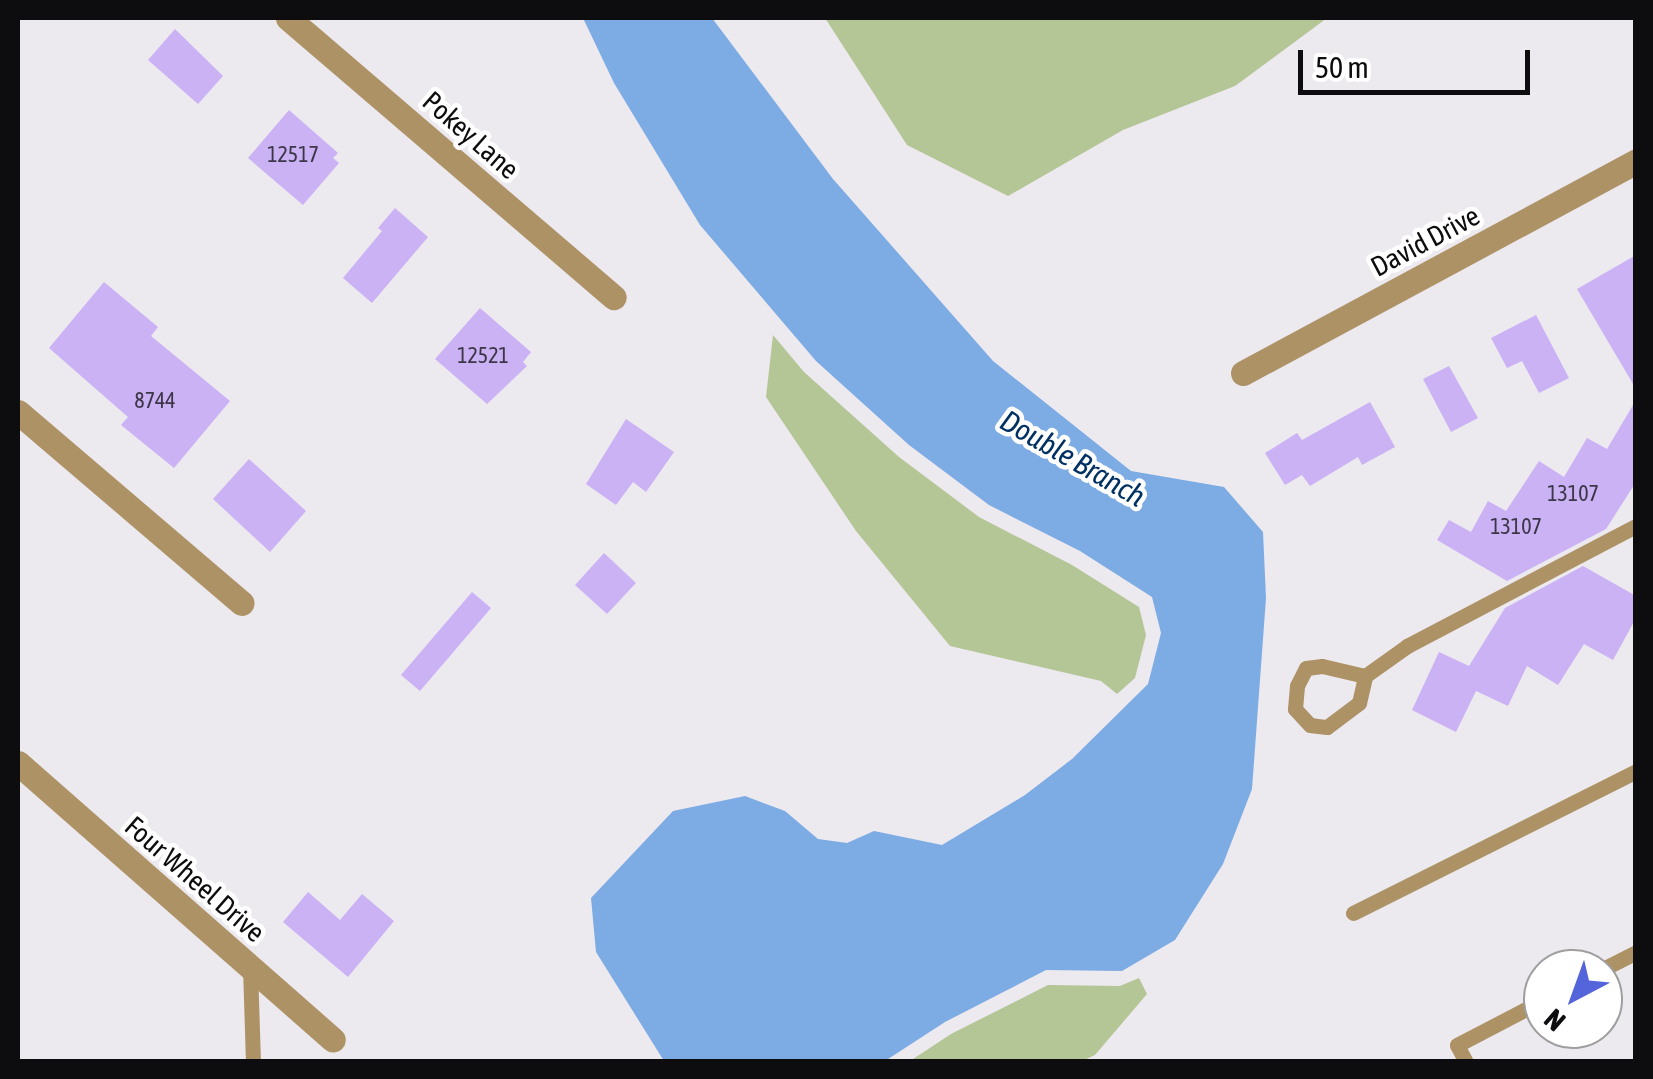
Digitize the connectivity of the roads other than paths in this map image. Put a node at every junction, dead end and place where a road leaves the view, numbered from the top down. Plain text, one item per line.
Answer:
1 (288, 18) edge
2 (1636, 161) edge
3 (614, 298) dead end
4 (1242, 373) dead end
5 (18, 412) edge
6 (1636, 526) edge
7 (242, 603) dead end
8 (1365, 676) junction
9 (18, 762) edge
10 (1636, 771) edge
11 (1352, 912) dead end
12 (250, 967) junction
13 (1523, 1010) edge
14 (333, 1040) dead end
15 (253, 1062) edge
16 (1466, 1062) edge

1 - 3 street, Pokey Lane
2 - 4 street, David Drive
5 - 7 street
6 - 8 lane
8 - 8 lane
9 - 12 street, Four Wheel Drive
10 - 11 lane
12 - 14 street, Four Wheel Drive
12 - 15 lane
13 - 16 lane

